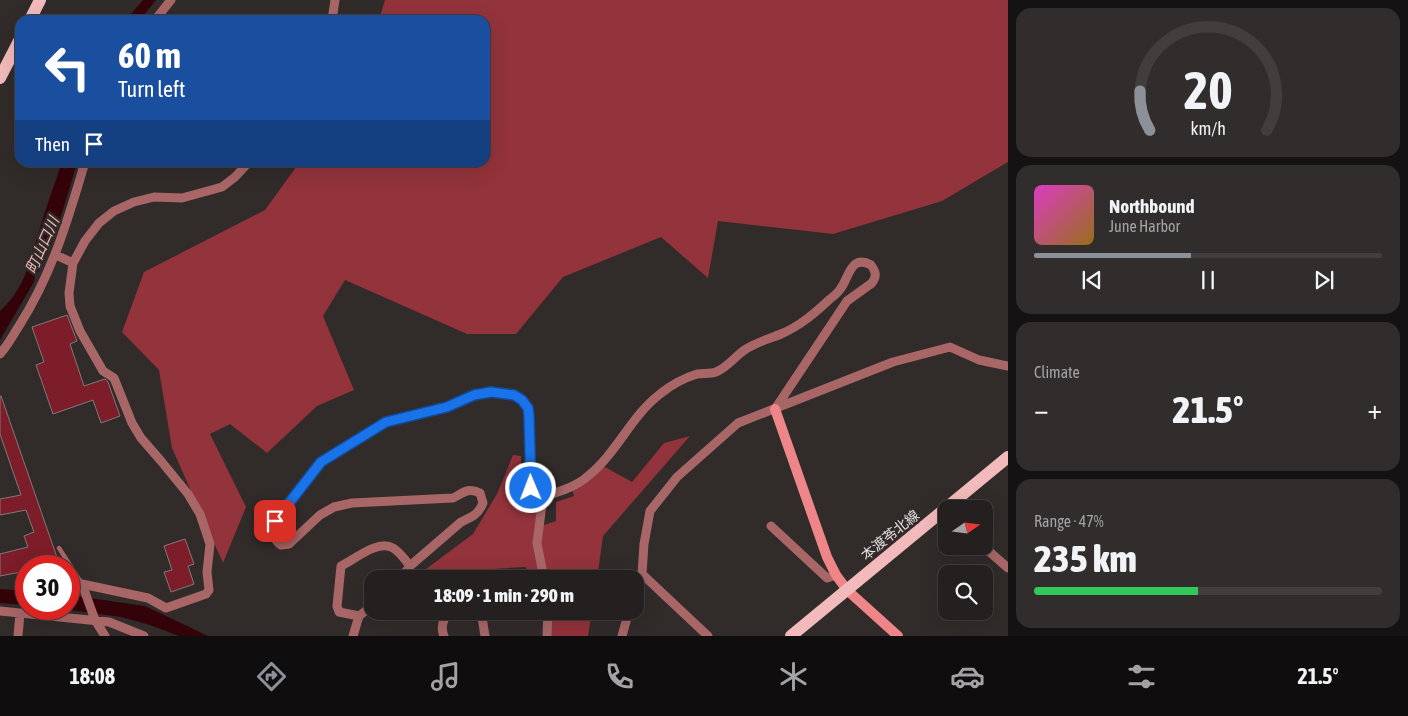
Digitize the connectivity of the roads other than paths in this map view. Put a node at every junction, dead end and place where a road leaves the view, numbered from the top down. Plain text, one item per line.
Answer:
1 (40, 0) edge
2 (171, 0) edge
3 (335, 0) edge
4 (32, 15) edge
5 (159, 15) edge
6 (333, 15) edge
7 (15, 49) edge
8 (0, 78) edge
9 (84, 167) edge
10 (244, 167) edge
11 (56, 255) junction
12 (73, 263) junction
13 (0, 354) edge
14 (1008, 366) edge
15 (775, 409) junction
16 (1008, 457) edge
17 (543, 497) junction
18 (959, 500) edge
19 (938, 518) edge
20 (771, 526) dead end
21 (59, 548) dead end
22 (993, 553) edge
23 (1006, 563) edge
24 (410, 566) junction
25 (407, 570) edge
26 (542, 570) edge
27 (642, 570) edge
28 (836, 575) junction
29 (644, 576) edge
30 (83, 586) junction
31 (847, 590) junction
32 (0, 611) edge
33 (15, 612) edge
34 (364, 612) edge
35 (359, 616) junction
36 (80, 617) edge
37 (94, 618) junction
38 (19, 620) edge
39 (444, 620) edge
40 (482, 620) edge
41 (548, 620) edge
42 (626, 620) edge
43 (18, 636) edge
44 (105, 636) edge
45 (144, 636) edge
46 (353, 636) edge
47 (444, 636) edge
48 (485, 636) edge
49 (547, 636) edge
50 (622, 636) edge
51 (708, 636) edge
52 (792, 636) edge
53 (898, 636) edge

1 - 4 main road
2 - 5 street
3 - 6 street
7 - 8 main road
9 - 11 street
10 - 12 street
11 - 12 street
11 - 13 street
12 - 30 street
14 - 15 street
15 - 17 street
15 - 27 street
15 - 28 street
16 - 18 main road, 本渡苓北線
17 - 24 street
17 - 26 street
19 - 31 main road, 本渡苓北線
20 - 28 street
21 - 30 lane
22 - 23 street
24 - 25 street
24 - 35 street
28 - 31 street
29 - 51 street
30 - 37 street
31 - 52 main road, 本渡苓北線
31 - 53 street
32 - 33 street
34 - 35 street
35 - 46 street
36 - 37 street
37 - 44 street
37 - 45 street
38 - 43 street
39 - 47 street
40 - 48 street
41 - 49 street
42 - 50 street

